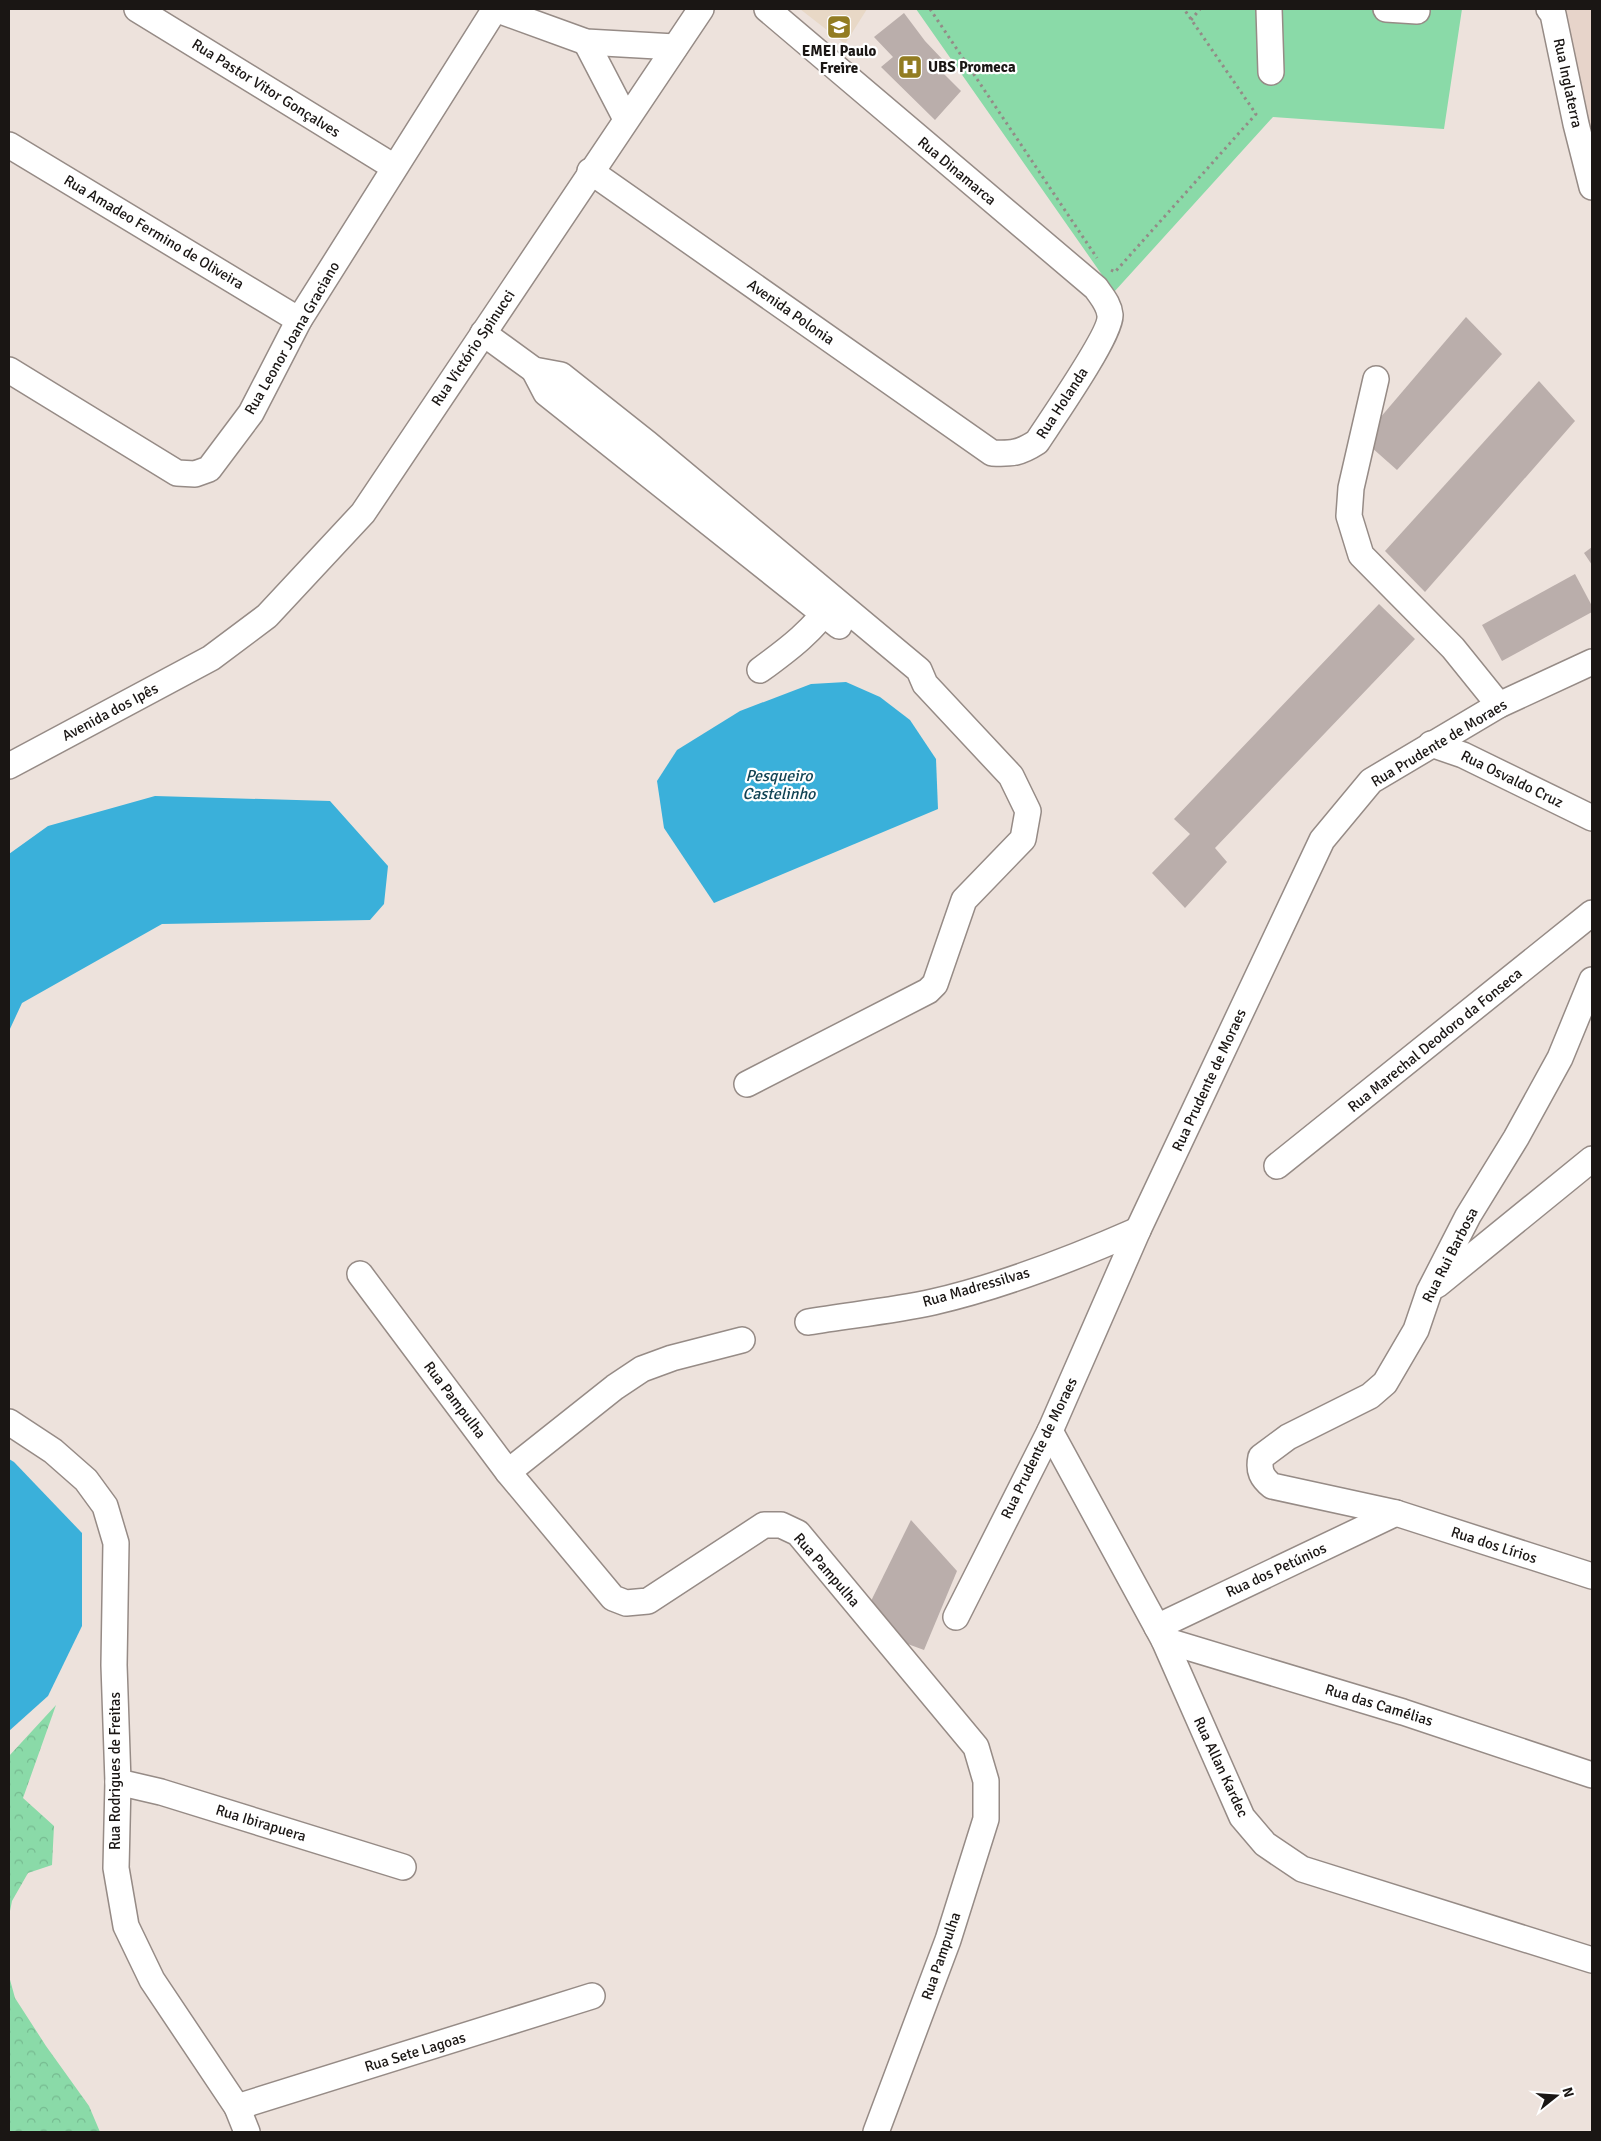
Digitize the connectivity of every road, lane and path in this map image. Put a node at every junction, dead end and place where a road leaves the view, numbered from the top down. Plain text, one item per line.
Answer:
1 (138, 9) edge
2 (495, 9) edge
3 (700, 9) edge
4 (767, 9) edge
5 (930, 9) edge
6 (1184, 9) edge
7 (1200, 9) edge
8 (1270, 9) edge
9 (1386, 9) edge
10 (1549, 9) edge
11 (1418, 11) dead end
12 (1191, 20) junction
13 (586, 42) junction
14 (675, 47) junction
15 (1271, 72) dead end
16 (626, 119) junction
17 (9, 145) edge
18 (394, 167) junction
19 (590, 171) junction
20 (1592, 187) edge
21 (1101, 264) dead end
22 (1108, 268) dead end
23 (299, 320) junction
24 (483, 333) junction
25 (1096, 349) joint
26 (9, 370) edge
27 (1376, 379) dead end
28 (992, 453) joint
29 (829, 607) junction
30 (211, 658) joint
31 (1592, 662) edge
32 (760, 670) dead end
33 (1499, 705) junction
34 (1431, 744) junction
35 (9, 766) edge
36 (1592, 818) edge
37 (1592, 913) edge
38 (1592, 980) edge
39 (746, 1084) dead end
40 (1592, 1159) edge
41 (1277, 1166) dead end
42 (1138, 1230) junction
43 (360, 1274) dead end
44 (1428, 1292) junction
45 (808, 1322) dead end
46 (742, 1340) dead end
47 (9, 1422) edge
48 (1050, 1431) junction
49 (508, 1472) junction
50 (1396, 1513) junction
51 (1592, 1576) edge
52 (956, 1617) dead end
53 (1161, 1634) junction
54 (1592, 1775) edge
55 (118, 1782) junction
56 (403, 1867) dead end
57 (1592, 1960) edge
58 (592, 1996) dead end
59 (237, 2107) junction
60 (247, 2132) edge
61 (876, 2132) edge

1 - 18 street, Rua Pastor Vitor Gonçalves
2 - 13 street
2 - 18 street, Rua Leonor Joana Graciano
3 - 14 street, Rua Victório Spinucci
4 - 25 street, Rua Dinamarca
5 - 21 path
6 - 12 path
7 - 12 path
8 - 15 street
9 - 11 street
10 - 20 street, Rua Inglaterra
12 - 22 path
13 - 14 street
13 - 16 street
14 - 16 street, Rua Victório Spinucci
16 - 19 street, Rua Victório Spinucci
17 - 23 street, Rua Amadeo Fermino de Oliveira
18 - 23 street, Rua Leonor Joana Graciano
19 - 24 street, Rua Victório Spinucci
19 - 28 street, Avenida Polonia
23 - 26 street, Rua Leonor Joana Graciano
24 - 29 street
24 - 30 street, Rua Victório Spinucci
25 - 28 street, Rua Holanda
27 - 33 street
29 - 32 street
29 - 39 street
30 - 35 street, Avenida dos Ipês
31 - 33 street, Rua Prudente de Moraes
33 - 34 street, Rua Prudente de Moraes
34 - 36 street, Rua Osvaldo Cruz
34 - 42 street, Rua Prudente de Moraes
37 - 41 street, Rua Marechal Deodoro da Fonseca
38 - 44 street, Rua Rui Barbosa
40 - 44 street
42 - 45 street, Rua Madressilvas
42 - 48 street, Rua Prudente de Moraes
43 - 49 street, Rua Pampulha
44 - 50 street, Rua Rui Barbosa
46 - 49 street
47 - 55 street, Rua Rodrigues de Freitas
48 - 52 street, Rua Prudente de Moraes
48 - 53 street, Rua Allan Kardec
49 - 61 street, Rua Pampulha
50 - 51 street, Rua dos Lírios
50 - 53 street, Rua dos Petúnios
53 - 54 street, Rua das Camélias
53 - 57 street, Rua Allan Kardec
55 - 56 street, Rua Ibirapuera
55 - 59 street, Rua Rodrigues de Freitas
58 - 59 street, Rua Sete Lagoas
59 - 60 street, Rua Rodrigues de Freitas

